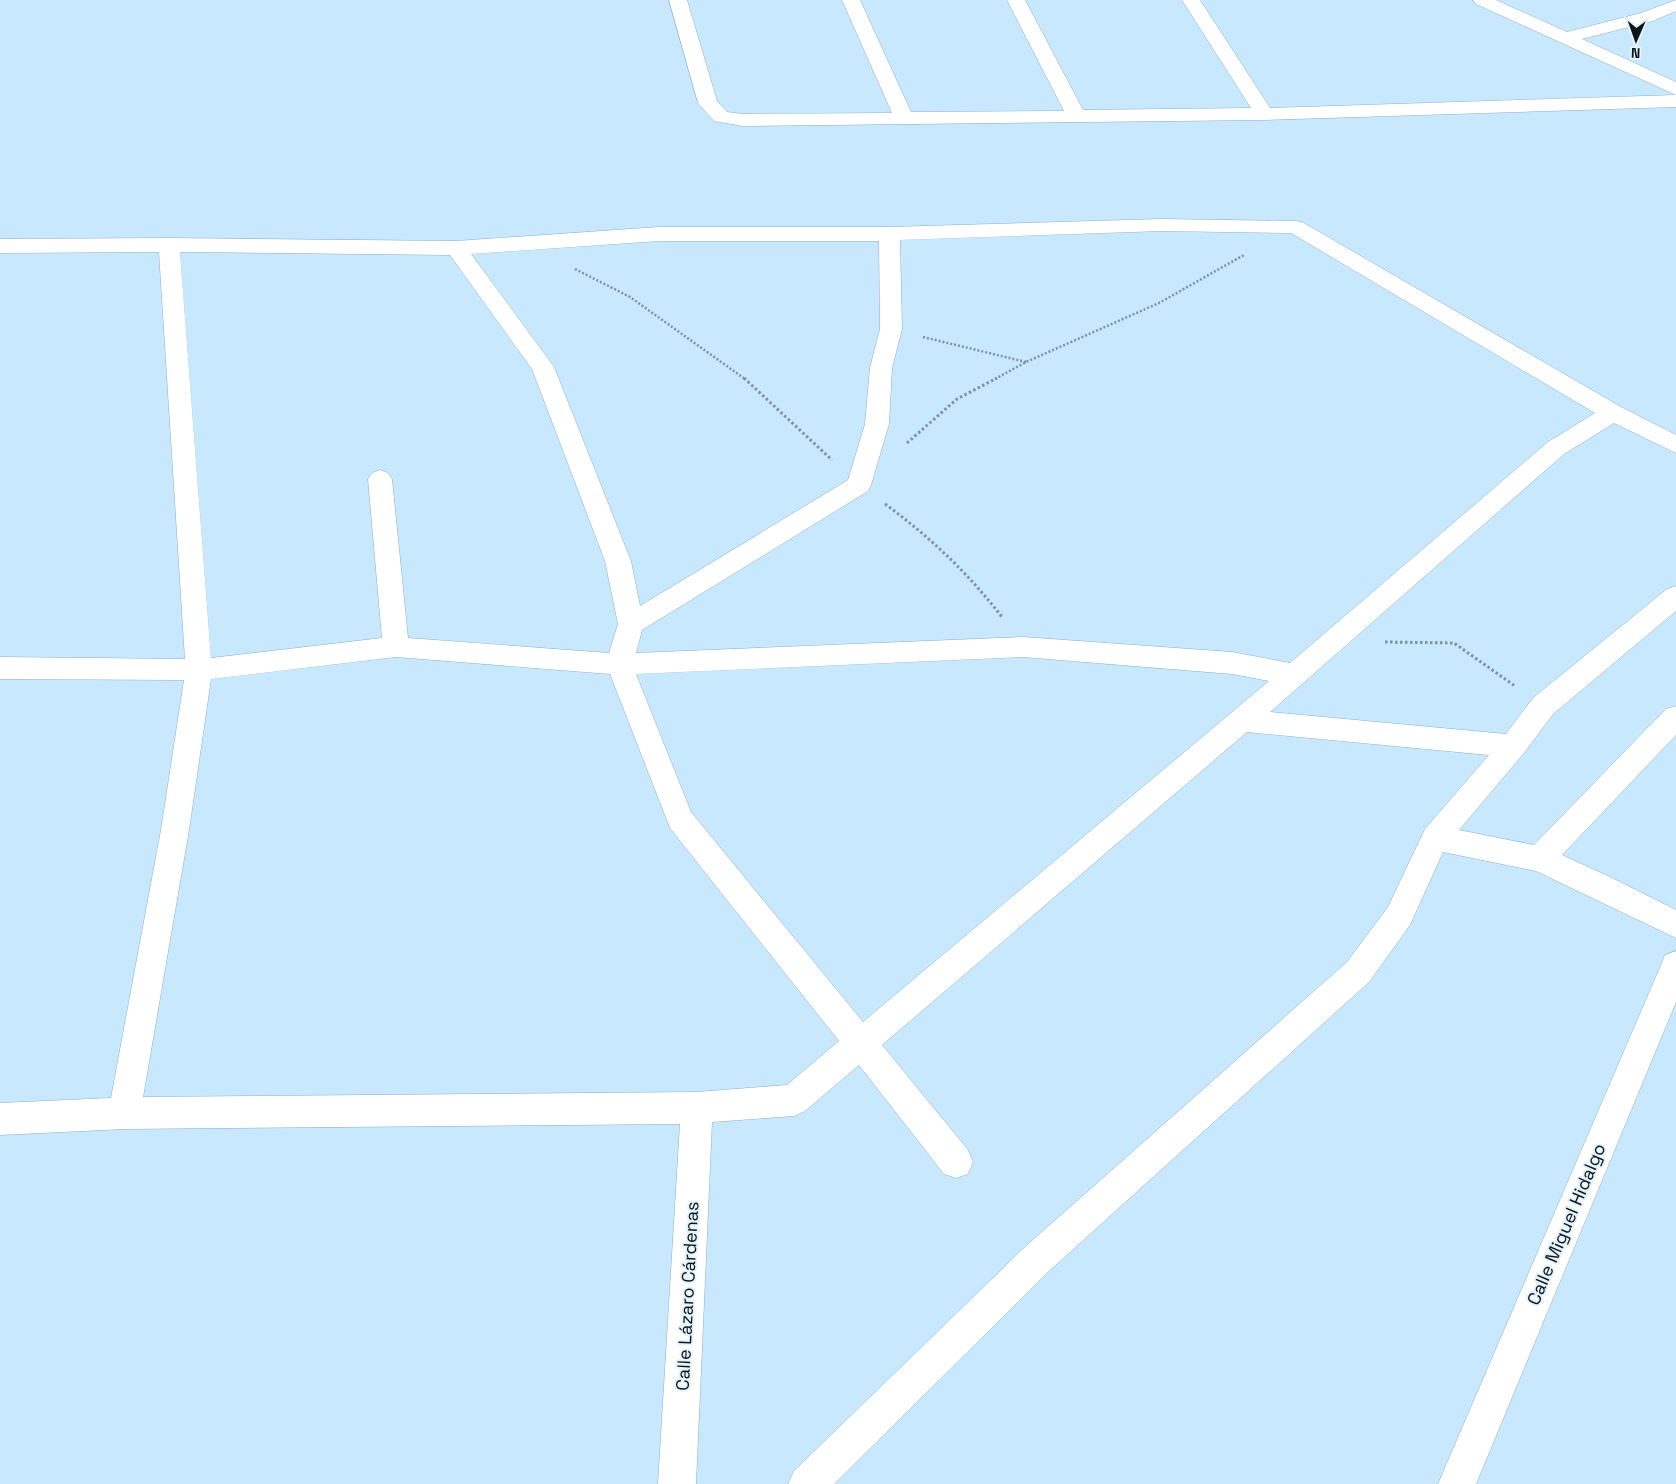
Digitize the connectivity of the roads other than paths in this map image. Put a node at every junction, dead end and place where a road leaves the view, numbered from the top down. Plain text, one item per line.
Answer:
1 (678, 0) edge
2 (851, 0) edge
3 (1016, 0) edge
4 (1191, 0) edge
5 (1482, 0) edge
6 (1676, 5) edge
7 (1565, 38) junction
8 (1676, 89) edge
9 (1676, 101) edge
10 (1264, 114) junction
11 (1076, 116) junction
12 (904, 119) junction
13 (889, 234) junction
14 (169, 245) junction
15 (0, 246) edge
16 (456, 248) junction
17 (1613, 413) junction
18 (1676, 445) edge
19 (380, 479) dead end
20 (1676, 596) edge
21 (631, 624) junction
22 (396, 647) junction
23 (619, 664) junction
24 (0, 668) edge
25 (199, 670) junction
26 (1295, 675) junction
27 (1676, 718) edge
28 (1242, 720) junction
29 (1513, 746) junction
30 (1435, 838) junction
31 (1540, 860) junction
32 (1676, 925) edge
33 (1676, 965) edge
34 (860, 1043) junction
35 (697, 1108) junction
36 (124, 1113) junction
37 (0, 1119) edge
38 (956, 1162) dead end
39 (677, 1484) edge
40 (807, 1484) edge
41 (1456, 1484) edge

1 - 12 street
2 - 12 street
3 - 11 street
4 - 10 street
5 - 7 street
6 - 7 street
7 - 8 street
9 - 10 street
10 - 11 street
11 - 12 street
13 - 16 street
13 - 17 street
13 - 21 street
14 - 15 street
14 - 16 street
14 - 25 street
16 - 21 street
17 - 18 street
17 - 26 street
19 - 22 street
20 - 29 street
21 - 23 street
22 - 23 street
22 - 25 street
23 - 26 street
23 - 34 street
24 - 25 street
25 - 36 street
26 - 28 street
27 - 31 street
28 - 29 street
28 - 34 street
29 - 30 street
30 - 31 street
30 - 40 street
31 - 32 street
33 - 41 street, Calle Miguel Hidalgo
34 - 35 street
34 - 38 street
35 - 36 street
35 - 39 street, Calle Lázaro Cárdenas
36 - 37 street

